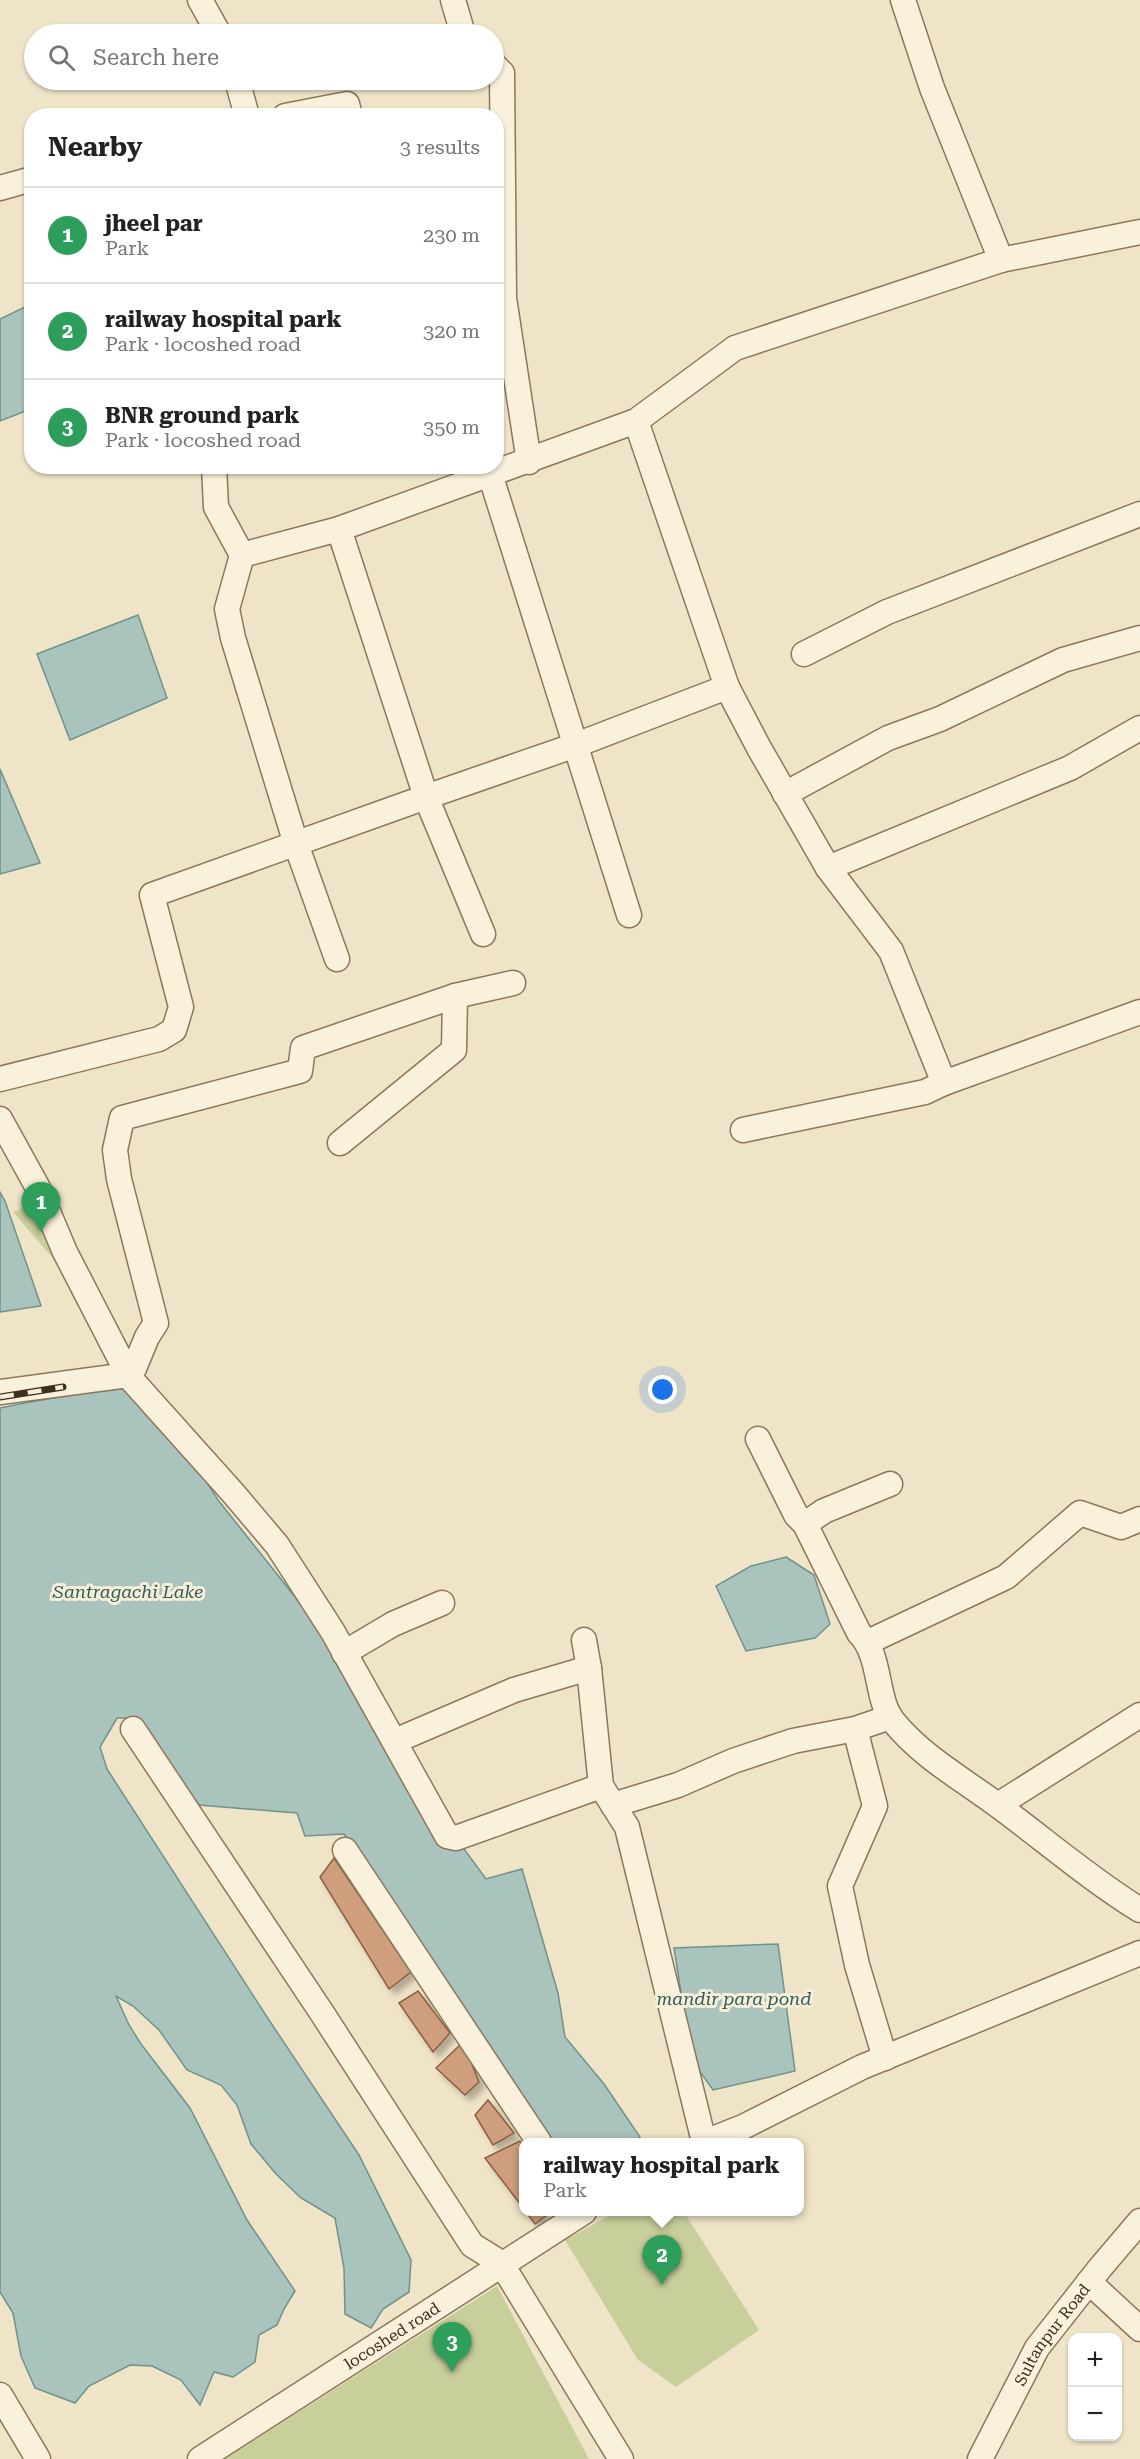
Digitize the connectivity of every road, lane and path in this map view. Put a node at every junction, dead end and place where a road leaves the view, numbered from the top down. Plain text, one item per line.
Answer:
1 (200, 0) edge
2 (453, 0) edge
3 (903, 0) edge
4 (213, 24) edge
5 (460, 24) edge
6 (240, 90) edge
7 (501, 90) edge
8 (245, 108) edge
9 (326, 108) edge
10 (348, 108) edge
11 (500, 108) edge
12 (24, 181) edge
13 (0, 188) edge
14 (1140, 232) edge
15 (1001, 260) junction
16 (504, 298) edge
17 (636, 421) junction
18 (529, 461) junction
19 (504, 469) edge
20 (214, 474) edge
21 (490, 474) joint
22 (1140, 514) edge
23 (339, 529) junction
24 (242, 555) junction
25 (1140, 638) edge
26 (804, 654) dead end
27 (727, 687) junction
28 (1140, 728) edge
29 (576, 745) junction
30 (785, 794) junction
31 (426, 797) junction
32 (296, 844) junction
33 (828, 868) junction
34 (629, 915) dead end
35 (483, 934) dead end
36 (337, 959) dead end
37 (513, 983) dead end
38 (455, 996) junction
39 (1140, 1012) edge
40 (0, 1079) edge
41 (944, 1083) junction
42 (0, 1119) edge
43 (743, 1130) dead end
44 (340, 1143) dead end
45 (129, 1376) junction
46 (0, 1392) edge
47 (758, 1439) dead end
48 (890, 1484) dead end
49 (1140, 1519) edge
50 (805, 1524) junction
51 (442, 1603) dead end
52 (584, 1640) dead end
53 (868, 1642) junction
54 (344, 1653) junction
55 (589, 1668) junction
56 (1140, 1715) edge
57 (890, 1717) junction
58 (133, 1729) dead end
59 (855, 1729) junction
60 (395, 1741) junction
61 (607, 1795) junction
62 (998, 1806) junction
63 (345, 1850) dead end
64 (1140, 1910) edge
65 (1140, 1953) edge
66 (885, 2058) junction
67 (536, 2138) edge
68 (703, 2138) edge
69 (713, 2138) edge
70 (575, 2216) edge
71 (1140, 2221) edge
72 (501, 2263) junction
73 (1089, 2282) junction
74 (1140, 2329) edge
75 (0, 2395) edge
76 (38, 2459) edge
77 (200, 2459) edge
78 (621, 2459) edge
79 (980, 2459) edge

1 - 4 street
2 - 5 street
3 - 15 street
6 - 8 street
7 - 11 street
9 - 10 street
12 - 13 street
14 - 15 street
15 - 17 street
16 - 18 street
17 - 18 street
17 - 27 street
18 - 19 street
20 - 24 street
21 - 23 street
21 - 29 street
22 - 26 street
23 - 24 street
23 - 31 street
24 - 32 street
25 - 30 street
27 - 29 street
27 - 30 street
28 - 33 street
29 - 31 street
29 - 34 street
30 - 33 street
31 - 32 street
31 - 35 street
32 - 36 street
32 - 40 street
33 - 41 street
37 - 38 street
38 - 44 street
38 - 45 street
39 - 41 street
41 - 43 street
42 - 45 street
45 - 46 street
45 - 54 street
47 - 50 street
48 - 50 street
49 - 53 street
50 - 53 street
51 - 54 street
52 - 55 street
53 - 57 street
54 - 60 street
55 - 60 street
55 - 61 street
56 - 62 street
57 - 59 street
57 - 62 street
58 - 72 street
59 - 61 street
59 - 66 street
60 - 61 street
61 - 68 street
62 - 64 street
63 - 67 street
65 - 66 street
66 - 69 street
70 - 72 street, locoshed road
71 - 73 street, Sultanpur Road
72 - 77 street, locoshed road
72 - 78 street
73 - 74 street
73 - 79 street, Sultanpur Road
75 - 76 street

